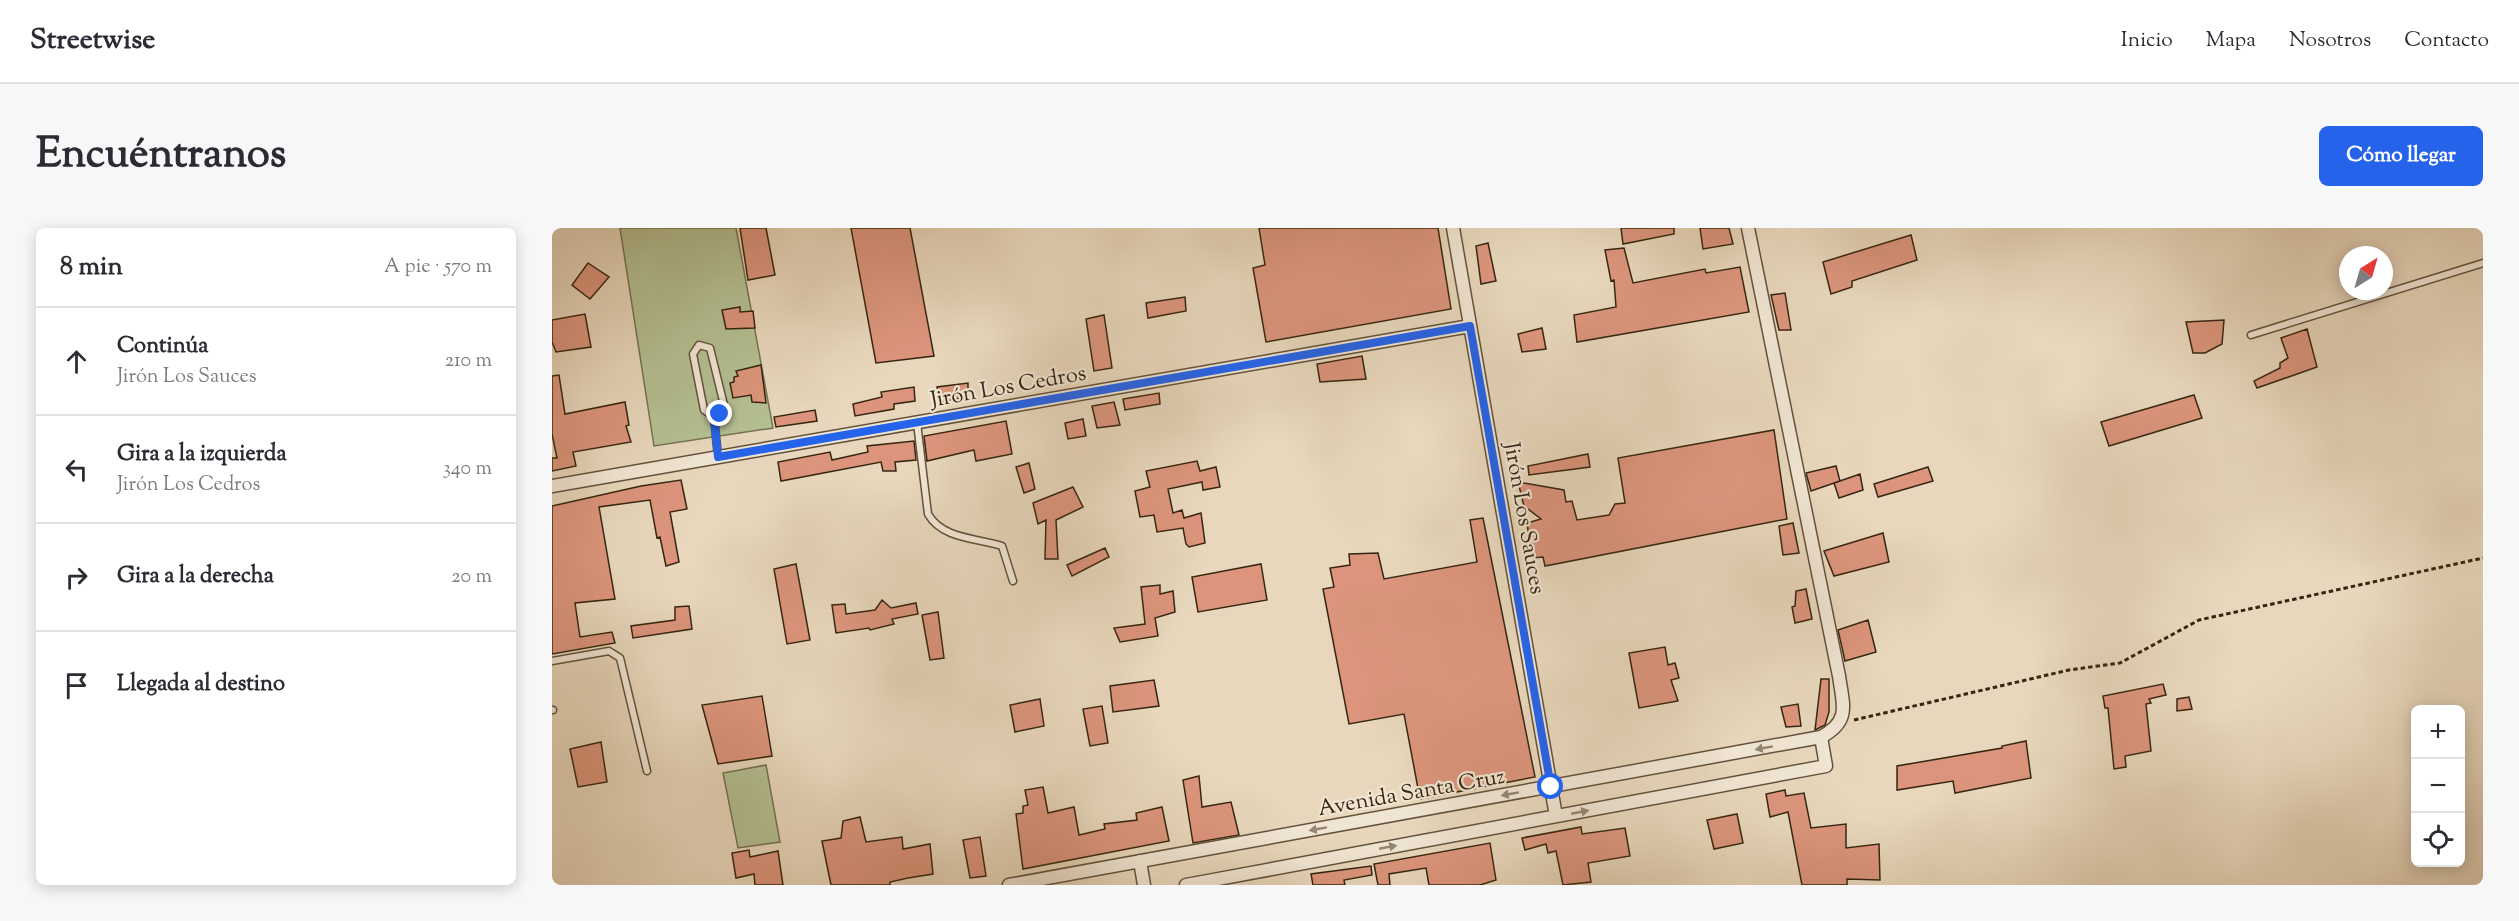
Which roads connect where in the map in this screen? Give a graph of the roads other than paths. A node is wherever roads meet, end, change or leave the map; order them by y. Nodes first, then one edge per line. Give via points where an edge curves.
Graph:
1 (1453, 228) edge
2 (1748, 228) edge
3 (2483, 263) edge
4 (1470, 326) junction
5 (2252, 335) dead end
6 (714, 417) junction
7 (917, 423) junction
8 (718, 457) junction
9 (552, 486) edge
10 (1013, 580) dead end
11 (552, 661) edge
12 (1821, 737) junction
13 (647, 771) dead end
14 (1551, 787) junction
15 (1556, 816) junction
16 (1140, 861) junction
17 (1009, 885) edge
18 (1144, 885) edge
19 (1186, 885) edge

1 - 4 street, Jirón Los Sauces
2 - 12 street via 1839,676 1844,713 1840,723
3 - 5 lane
4 - 7 street, Jirón Los Cedros
4 - 14 street, Jirón Los Sauces
6 - 6 lane via 704,410 693,354 699,345 710,348 723,405
6 - 8 lane
7 - 8 street, Jirón Los Cedros
7 - 10 lane via 928,514 934,524 942,530 1002,546
8 - 9 street, Jirón Los Cedros
11 - 13 lane via 609,651 620,658
12 -> 14 street, Avenida Santa Cruz
15 -> 12 street via 1826,766
14 - 15 street, Jirón Los Sauces
14 -> 16 street, Avenida Santa Cruz
19 -> 15 street
16 - 17 street, Avenida Santa Cruz
16 - 18 street

